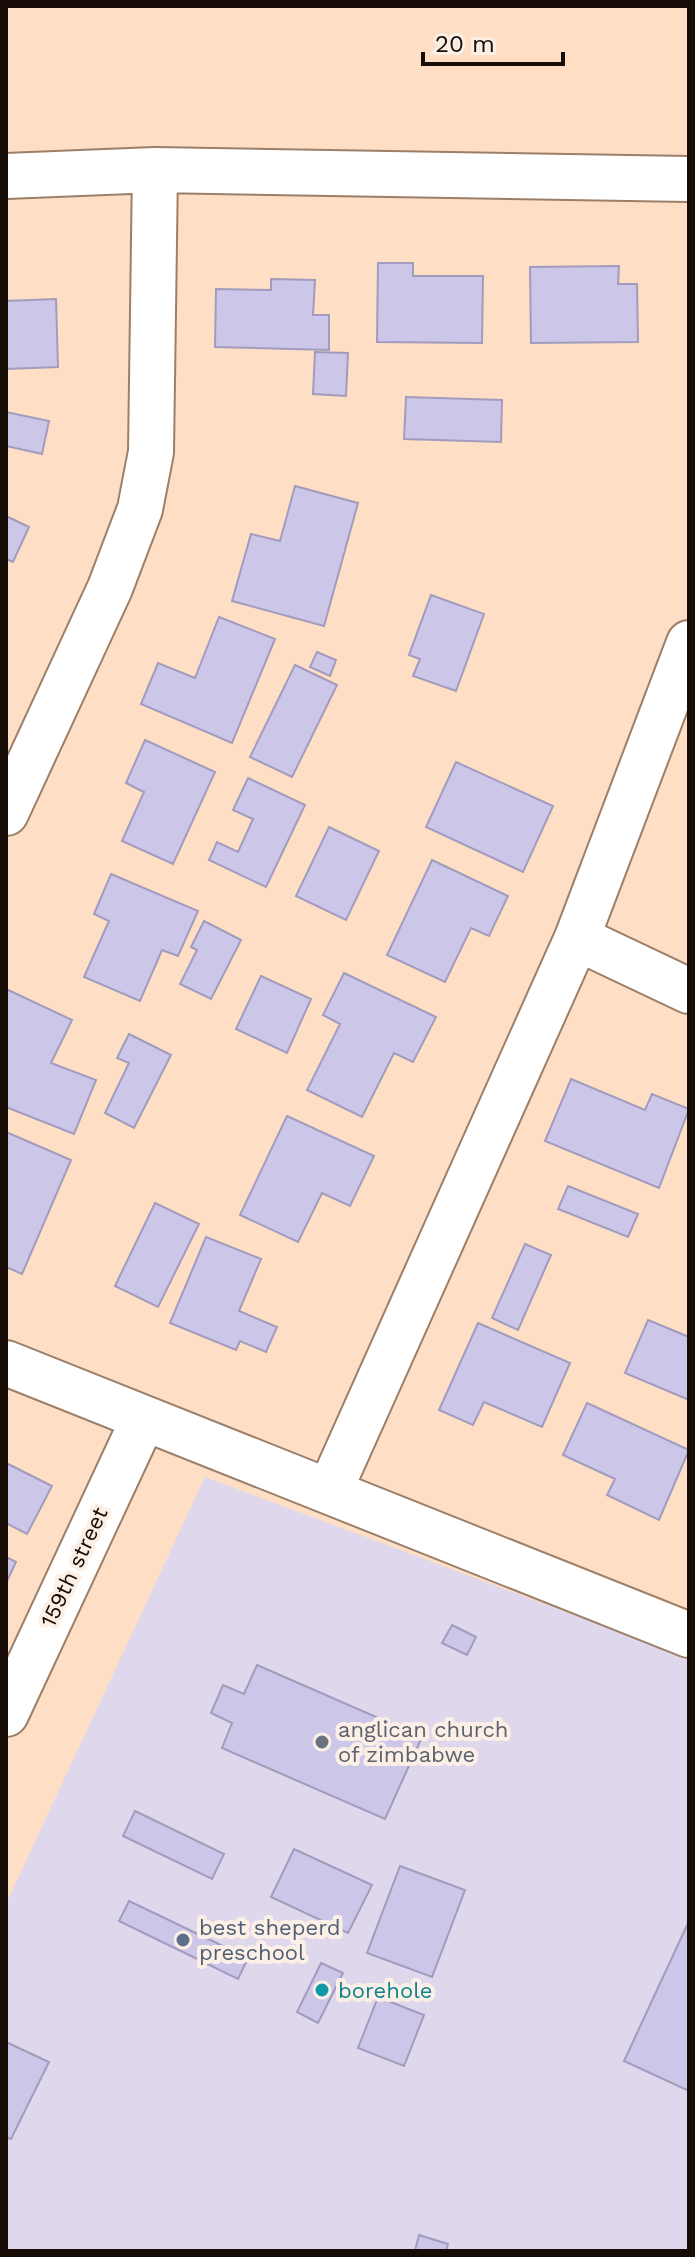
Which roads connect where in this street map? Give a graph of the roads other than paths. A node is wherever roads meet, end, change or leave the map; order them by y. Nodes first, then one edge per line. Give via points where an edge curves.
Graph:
1 (155, 170) junction
2 (6, 176) edge
3 (689, 179) edge
4 (689, 643) edge
5 (6, 813) edge
6 (577, 938) junction
7 (689, 991) edge
8 (6, 1363) edge
9 (143, 1420) junction
10 (330, 1490) junction
11 (689, 1635) edge
12 (6, 1714) edge

1 - 2 street
1 - 3 street
1 - 5 street via 151,452 140,509 110,588
4 - 6 street
6 - 7 street
6 - 10 street
8 - 9 street
9 - 10 street
9 - 12 street, 159th street
10 - 11 street

